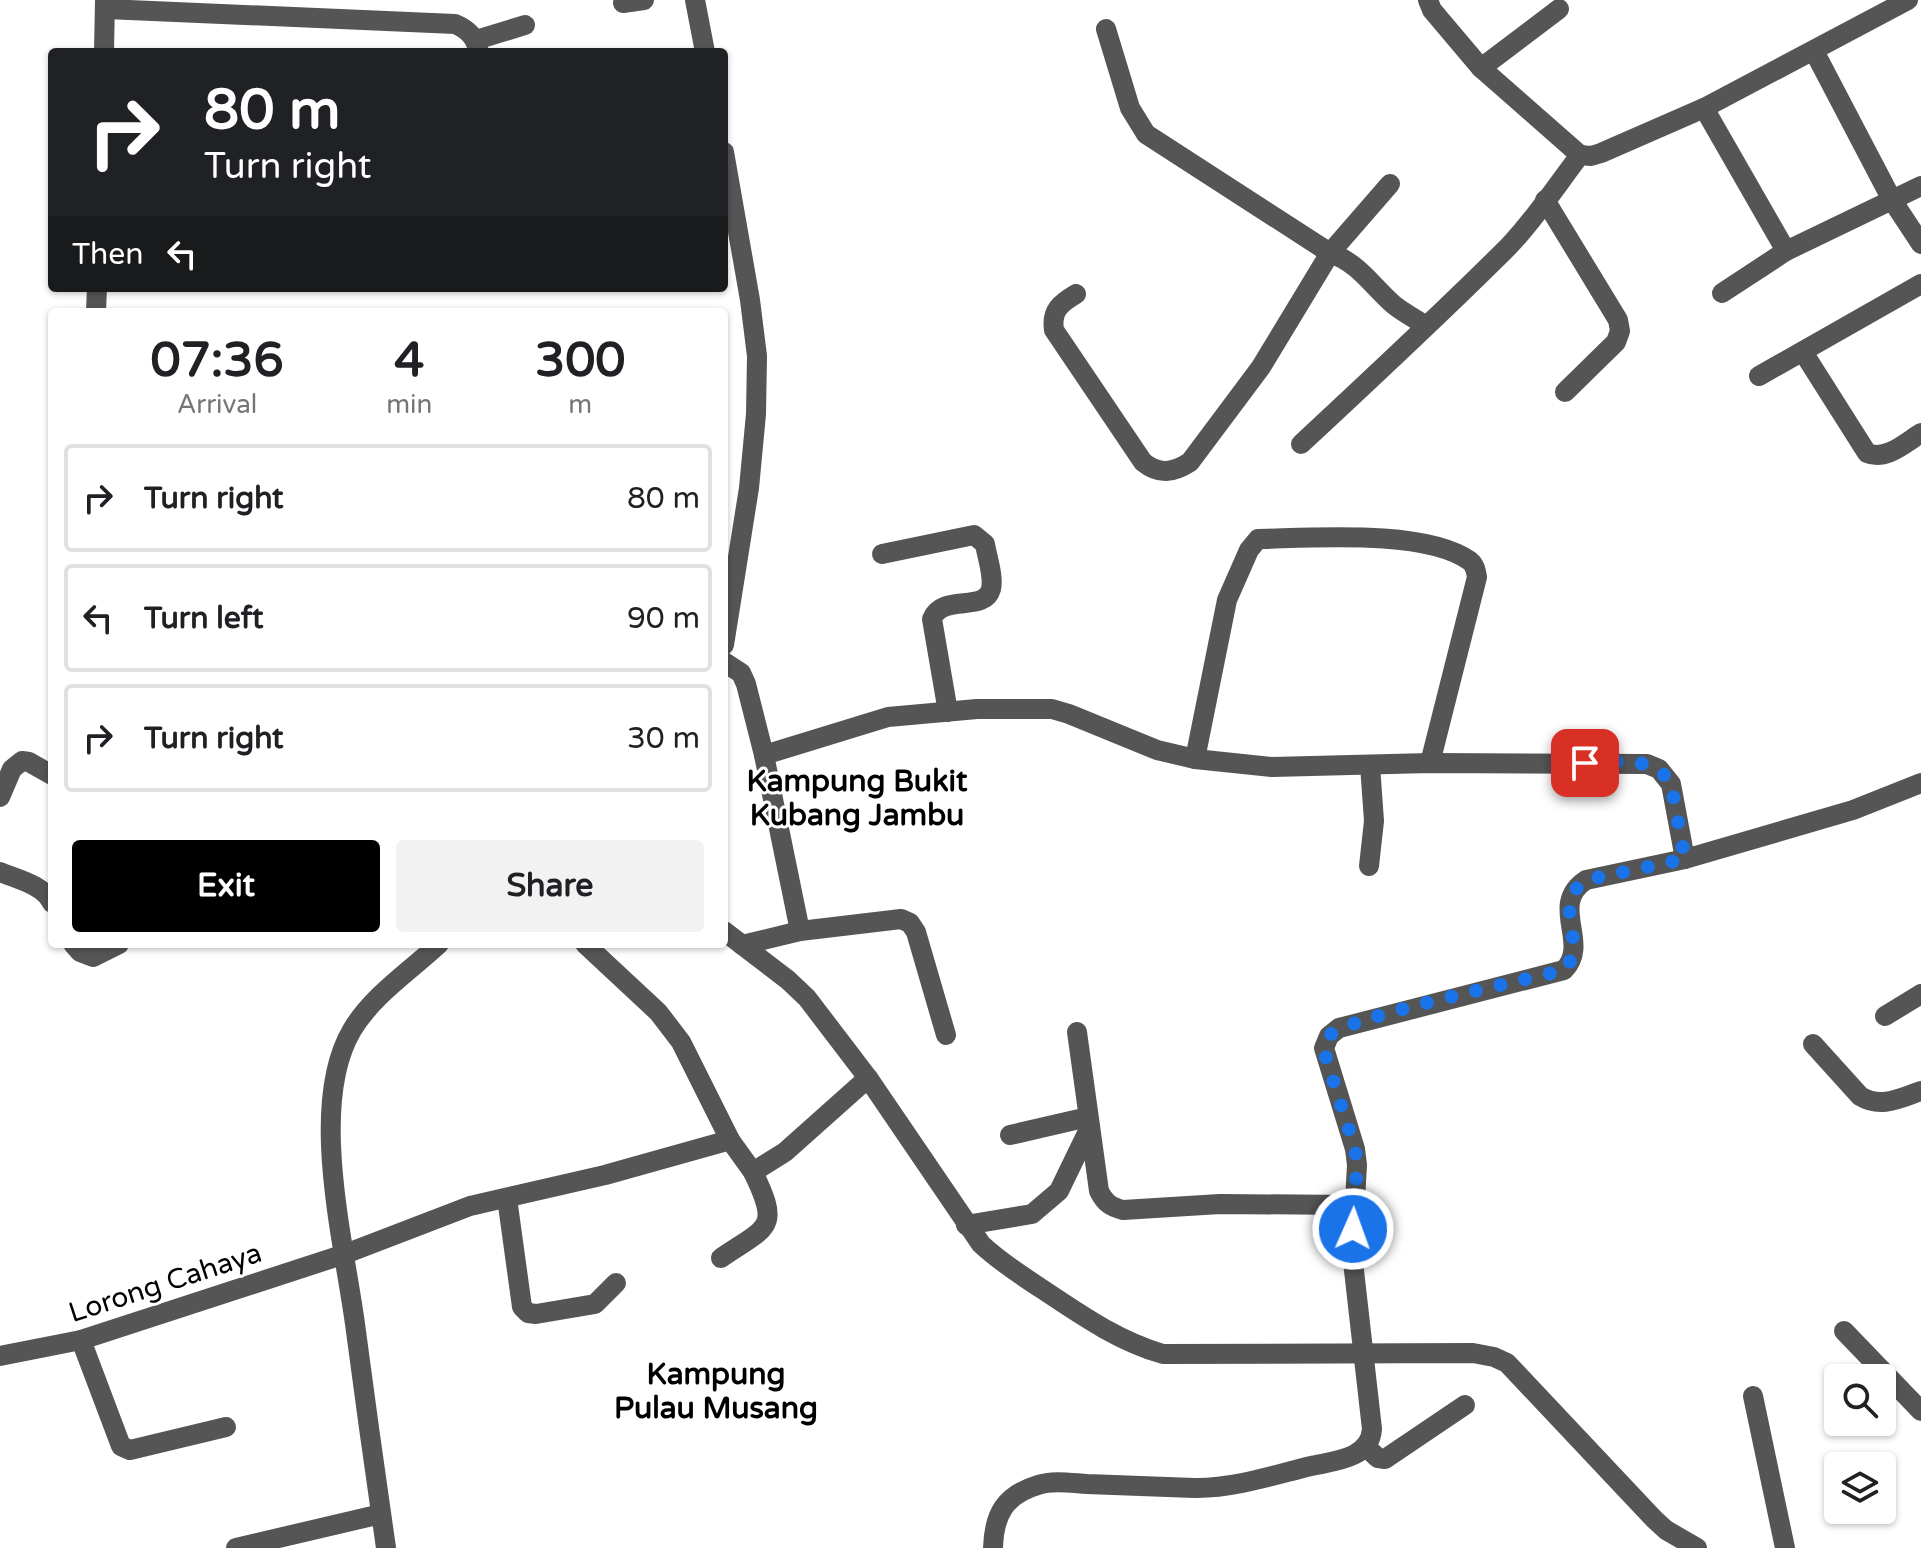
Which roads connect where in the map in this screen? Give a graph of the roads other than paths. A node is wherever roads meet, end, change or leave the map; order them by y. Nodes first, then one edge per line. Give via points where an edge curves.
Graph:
1 (695, 0) edge
2 (1428, 0) edge
3 (1908, 0) edge
4 (105, 5) edge
5 (1559, 9) dead end
6 (525, 25) dead end
7 (1106, 29) dead end
8 (477, 46) edge
9 (104, 48) edge
10 (704, 48) edge
11 (1814, 51) junction
12 (1481, 68) junction
13 (1704, 108) junction
14 (1580, 155) junction
15 (728, 173) edge
16 (1390, 184) dead end
17 (1921, 186) edge
18 (1545, 200) junction
19 (1892, 200) junction
20 (1921, 244) edge
21 (1786, 251) junction
22 (1330, 253) junction
23 (1921, 284) edge
24 (1722, 293) dead end
25 (1076, 294) dead end
26 (1426, 326) junction
27 (1803, 352) junction
28 (1759, 376) dead end
29 (1565, 392) dead end
30 (1921, 433) edge
31 (1301, 444) dead end
32 (882, 554) dead end
33 (728, 620) edge
34 (728, 665) edge
35 (948, 712) junction
36 (764, 755) junction
37 (1195, 759) junction
38 (1430, 763) junction
39 (1370, 765) junction
40 (48, 773) edge
41 (1921, 783) edge
42 (0, 797) edge
43 (1685, 859) junction
44 (1369, 866) dead end
45 (0, 872) edge
46 (48, 895) edge
47 (800, 931) junction
48 (728, 934) edge
49 (742, 945) junction
50 (76, 948) edge
51 (111, 948) edge
52 (435, 948) edge
53 (589, 948) edge
54 (1921, 994) edge
55 (1885, 1016) dead end
56 (1077, 1032) dead end
57 (946, 1035) dead end
58 (1813, 1044) dead end
59 (868, 1078) junction
60 (1921, 1091) edge
61 (1089, 1122) junction
62 (1010, 1135) dead end
63 (730, 1140) junction
64 (753, 1172) junction
65 (507, 1198) junction
66 (1354, 1205) junction
67 (966, 1225) junction
68 (345, 1254) junction
69 (721, 1258) dead end
70 (616, 1283) dead end
71 (1844, 1331) dead end
72 (81, 1340) junction
73 (0, 1356) edge
74 (1363, 1362) junction
75 (1753, 1396) dead end
76 (1465, 1405) dead end
77 (1921, 1411) edge
78 (226, 1427) dead end
79 (1367, 1448) junction
80 (381, 1514) junction
81 (1683, 1546) edge
82 (236, 1548) edge
83 (386, 1548) edge
84 (993, 1548) edge
85 (1785, 1548) edge

1 - 10 street
2 - 12 street
3 - 11 street
4 - 8 street via 455,24 468,29
4 - 9 street
5 - 12 street
6 - 8 street
7 - 22 street via 1130,108 1146,134
11 - 13 street
11 - 19 street
12 - 14 street
13 - 14 street via 1601,153
13 - 21 street
14 - 18 street
15 - 33 street via 757,356 749,488
16 - 22 street
17 - 19 street
18 - 26 street via 1508,247
18 - 29 street via 1620,331 1616,342
19 - 20 street
19 - 21 street
21 - 24 street
22 - 25 street via 1261,367 1190,462 1165,472 1143,462 1054,330 1055,312
22 - 26 street via 1360,269 1392,303
23 - 27 street
26 - 31 street
27 - 28 street
27 - 30 street via 1867,453 1885,455
32 - 35 street via 974,535 985,544 991,582 987,597 941,607 932,619
34 - 36 street via 741,673
35 - 36 street via 875,720
35 - 37 street via 1052,709 1157,750
36 - 47 street
37 - 38 street via 1227,600 1249,550 1258,539 1372,537 1440,548 1475,567 1477,577
37 - 39 street via 1290,768
38 - 39 street
38 - 43 street via 1647,764 1671,784
39 - 44 street via 1374,821
40 - 42 street via 22,761 12,769
41 - 43 street via 1853,810
43 - 66 street via 1586,880 1576,887 1569,907 1574,954 1564,970 1339,1028 1329,1036 1326,1058 1355,1149
45 - 46 street
47 - 49 street
47 - 57 street via 901,919 910,923
48 - 49 street
49 - 59 street via 807,998
50 - 51 street via 93,957
52 - 68 street via 369,1008 342,1054 333,1087 331,1157
53 - 63 street via 658,1012 681,1042
54 - 55 street
56 - 61 street
58 - 60 street via 1869,1102
59 - 64 street via 785,1152
59 - 67 street
61 - 62 street
61 - 66 street via 1099,1191 1113,1207
61 - 67 street via 1059,1191 1032,1214
63 - 64 street
63 - 65 street, Lorong Cahaya
64 - 69 street via 767,1201 767,1222
65 - 68 street, Lorong Cahaya via 447,1214
65 - 70 street via 522,1307 528,1313 595,1304
66 - 74 street via 1352,1253
67 - 74 street via 995,1257 1080,1315 1139,1347 1163,1354
68 - 72 street, Lorong Cahaya
68 - 80 street
71 - 77 street
72 - 73 street, Lorong Cahaya
72 - 78 street via 121,1446 130,1450
74 - 79 street via 1372,1429
74 - 81 street via 1473,1353 1507,1363
75 - 85 street
76 - 79 street via 1385,1459
79 - 84 street via 1339,1460 1228,1485 1041,1484 1001,1510
80 - 82 street
80 - 83 street

